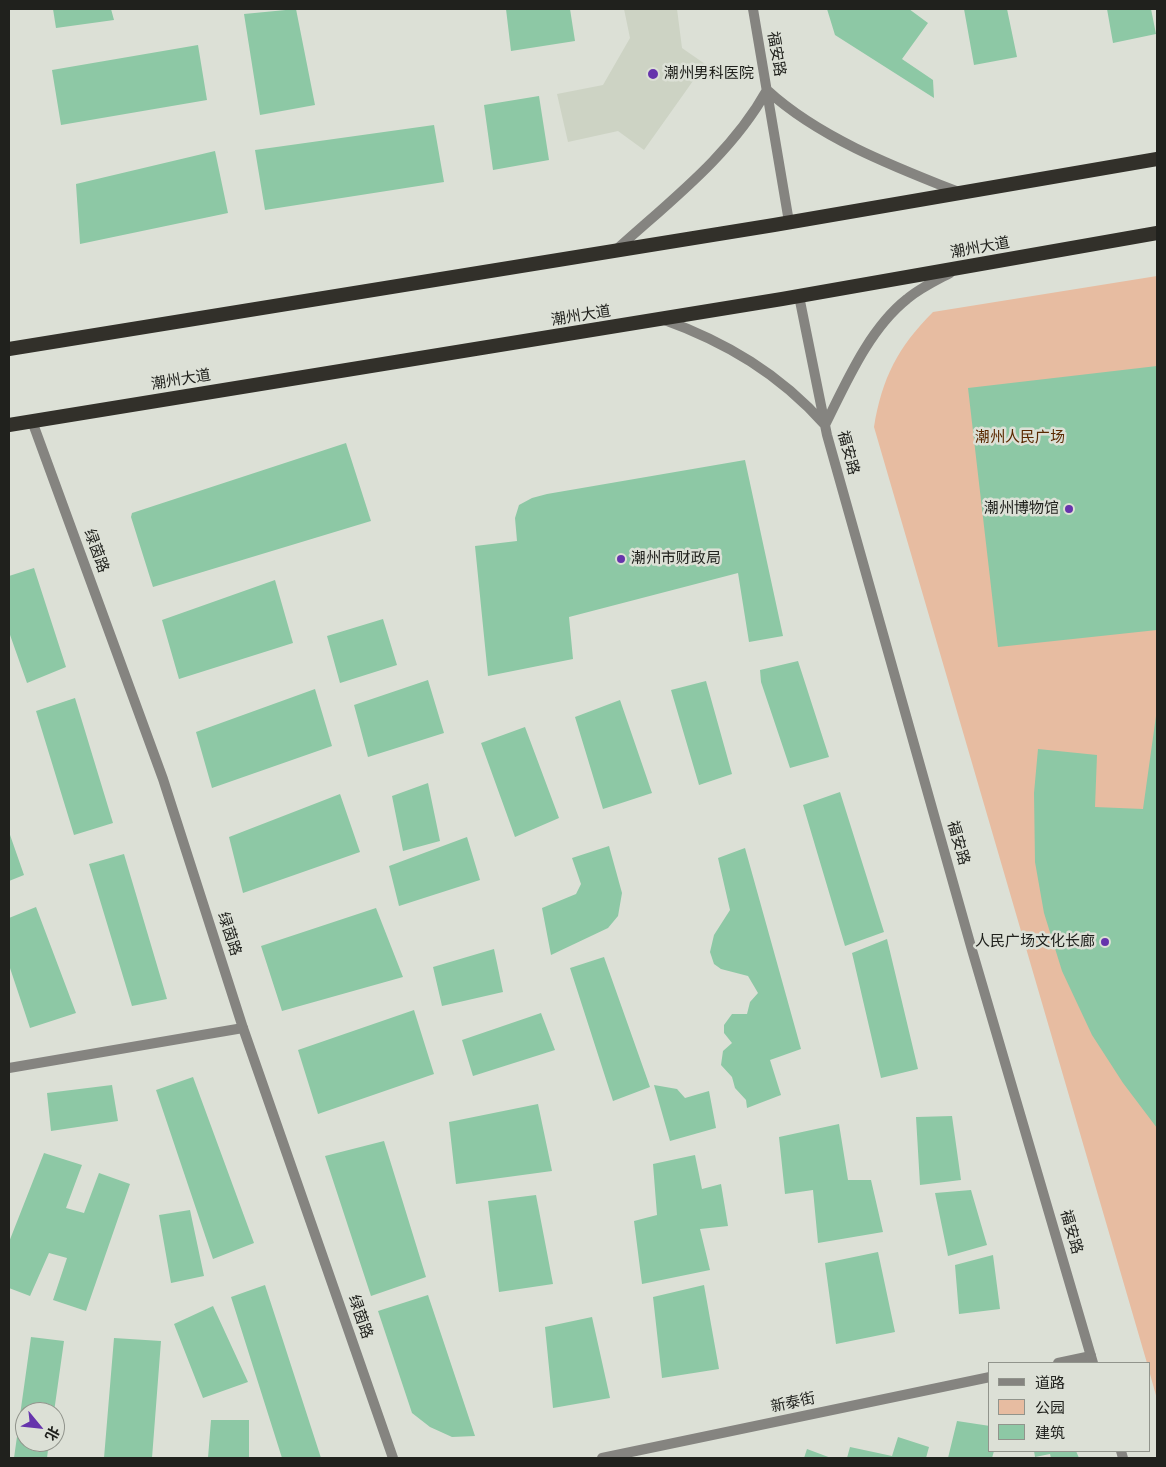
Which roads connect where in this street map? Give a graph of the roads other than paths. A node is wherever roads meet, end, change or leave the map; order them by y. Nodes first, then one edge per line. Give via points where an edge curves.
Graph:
1 (753, 9) edge
2 (767, 90) junction
3 (1157, 159) edge
4 (962, 193) junction
5 (789, 222) junction
6 (1157, 233) edge
7 (616, 250) junction
8 (957, 268) junction
9 (799, 296) junction
10 (662, 319) junction
11 (9, 348) edge
12 (32, 421) junction
13 (9, 425) edge
14 (824, 425) junction
15 (243, 1028) junction
16 (9, 1068) edge
17 (1092, 1360) edge
18 (1069, 1362) edge
19 (988, 1377) edge
20 (393, 1458) edge
21 (602, 1458) edge

1 - 2 street, 福安路
2 - 4 street via 788,110 817,126 880,159
2 - 5 street, 福安路
2 - 7 street via 753,115 724,151
3 - 4 highway
4 - 5 highway
5 - 7 highway
6 - 8 highway, 潮州大道
7 - 11 highway
8 - 9 highway, 潮州大道
8 - 14 street via 906,299 881,328 856,362
9 - 10 highway, 潮州大道
9 - 14 street, 福安路
10 - 12 highway, 潮州大道
10 - 14 street via 699,332 740,353 792,390
12 - 13 highway, 潮州大道
12 - 15 street, 绿茵路 via 163,779
14 - 17 street, 福安路
15 - 16 street
15 - 20 street, 绿茵路
17 - 18 street
19 - 21 street, 新泰街

